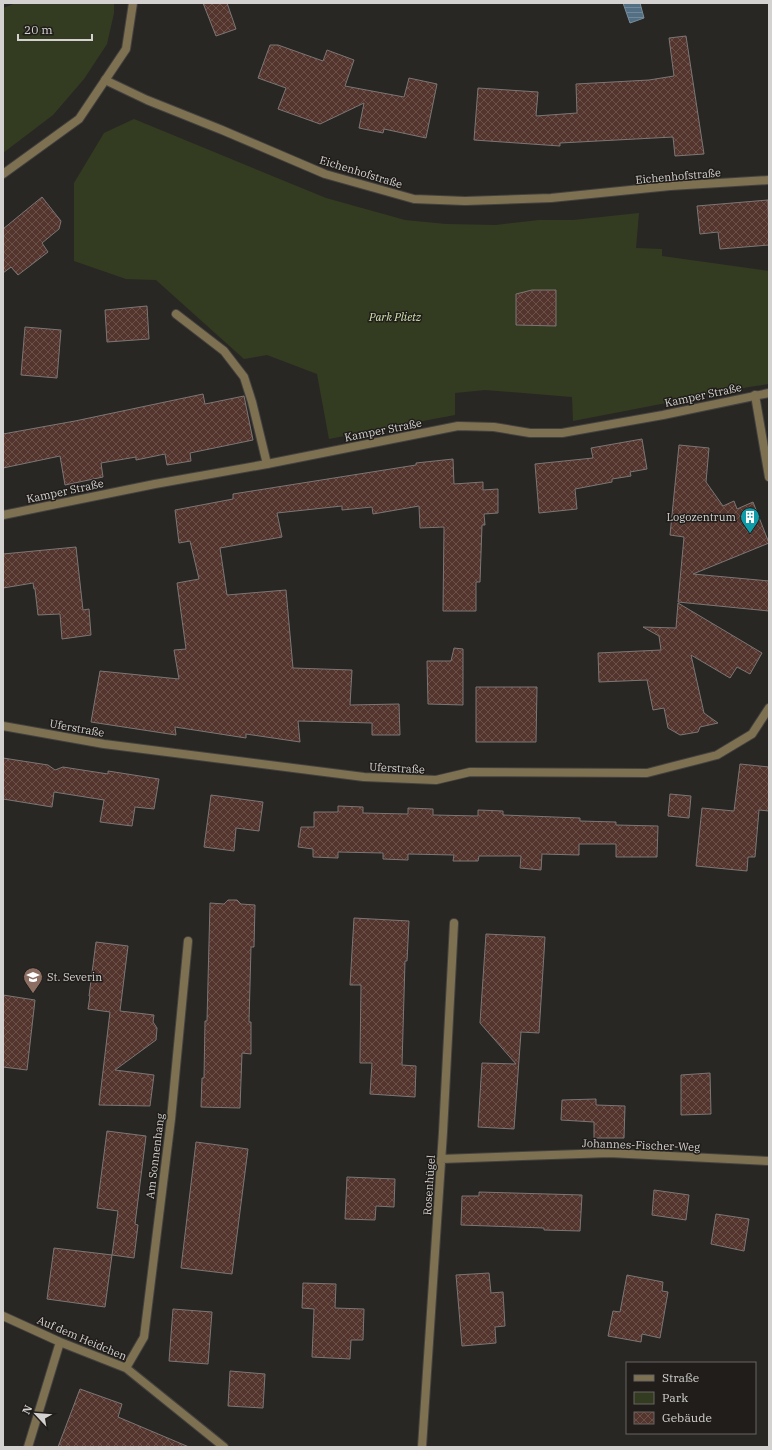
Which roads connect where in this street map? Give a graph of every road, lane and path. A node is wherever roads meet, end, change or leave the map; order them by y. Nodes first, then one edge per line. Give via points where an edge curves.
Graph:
1 (133, 3) edge
2 (105, 80) junction
3 (3, 174) edge
4 (769, 180) edge
5 (176, 314) dead end
6 (769, 393) edge
7 (755, 395) junction
8 (267, 464) junction
9 (769, 477) edge
10 (3, 515) edge
11 (769, 708) edge
12 (3, 726) edge
13 (454, 923) dead end
14 (188, 942) dead end
15 (441, 1159) junction
16 (769, 1161) edge
17 (3, 1316) edge
18 (60, 1342) junction
19 (126, 1368) junction
20 (28, 1447) edge
21 (224, 1447) edge
22 (422, 1447) edge

1 - 2 street via 126,49
2 - 3 street via 79,119
2 - 4 street, Eichenhofstraße via 325,174 414,199 465,201 551,198 670,186
5 - 8 street via 224,351 244,377
6 - 7 street, Kamper Straße
7 - 8 street, Kamper Straße via 562,433 530,433 494,427 458,426
7 - 9 street
8 - 10 street, Kamper Straße
11 - 12 street, Uferstraße via 752,734 718,755 647,773 470,772 436,780 364,777 104,744
13 - 15 street, Rosenhügel
14 - 19 street, Am Sonnenhang via 171,1119 144,1337
15 - 16 street, Johannes-Fischer-Weg via 609,1153
15 - 22 street, Rosenhügel
17 - 18 street, Auf dem Heidchen
18 - 19 street, Auf dem Heidchen
18 - 20 street
19 - 21 street, Auf dem Heidchen

